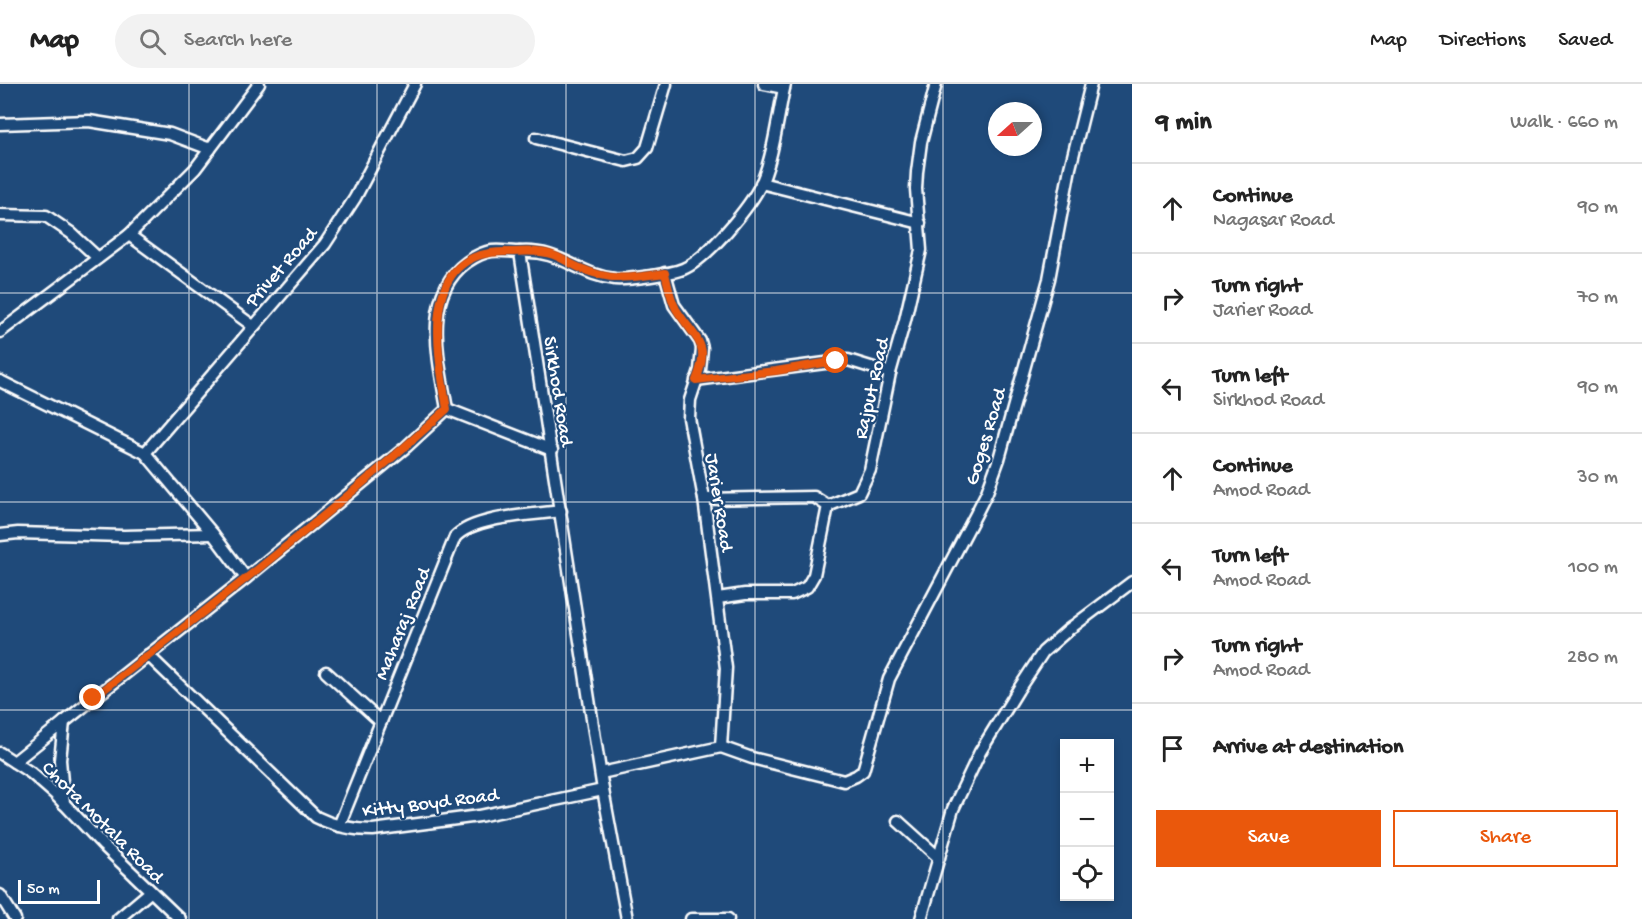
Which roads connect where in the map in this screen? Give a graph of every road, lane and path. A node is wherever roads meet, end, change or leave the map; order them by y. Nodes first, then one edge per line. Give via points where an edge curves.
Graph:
1 (259, 84) edge
2 (415, 84) edge
3 (666, 84) edge
4 (764, 84) edge
5 (936, 84) edge
6 (1091, 84) edge
7 (785, 86) edge
8 (0, 124) edge
9 (536, 138) dead end
10 (210, 150) junction
11 (762, 183) junction
12 (0, 215) edge
13 (920, 223) junction
14 (129, 235) junction
15 (520, 252) junction
16 (98, 258) junction
17 (665, 273) junction
18 (253, 326) junction
19 (0, 332) edge
20 (890, 373) junction
21 (696, 380) junction
22 (0, 381) edge
23 (447, 409) junction
24 (552, 450) junction
25 (145, 453) junction
26 (704, 499) junction
27 (828, 506) junction
28 (561, 511) junction
29 (213, 534) junction
30 (0, 536) edge
31 (246, 578) junction
32 (1132, 582) edge
33 (718, 598) junction
34 (148, 655) junction
35 (326, 672) dead end
36 (64, 722) junction
37 (381, 722) junction
38 (721, 747) junction
39 (0, 753) edge
40 (14, 762) junction
41 (601, 773) junction
42 (603, 790) junction
43 (64, 804) junction
44 (898, 821) dead end
45 (339, 825) junction
46 (939, 858) junction
47 (150, 892) junction
48 (0, 895) edge
49 (15, 919) edge
50 (118, 919) edge
51 (180, 919) edge
52 (627, 919) edge
53 (691, 919) edge
54 (728, 919) edge
55 (921, 919) edge

1 - 10 street
2 - 18 street, Privet Road via 326,244
3 - 9 street via 647,148 638,158 627,161
4 - 7 street
5 - 13 street, Rajput Road via 917,172
6 - 38 street, Goges Road via 1049,279 999,459 987,492 889,679 865,766 844,781
7 - 11 street
8 - 10 street via 89,121 170,134
10 - 14 street
11 - 13 street
11 - 17 street via 707,252 683,269
12 - 16 street via 46,216
13 - 20 street, Rajput Road via 921,250
14 - 16 street
14 - 18 street
15 - 17 street via 552,254 618,279
15 - 23 street via 492,251 474,256 445,285 437,341
15 - 24 street, Sirkhod Road
16 - 19 street
17 - 21 street, Jarier Road via 674,305 700,341 702,362
18 - 25 street, Privet Road
20 - 21 street via 848,360
20 - 27 street, Rajput Road via 863,488 854,497
21 - 26 street, Jarier Road via 689,417
22 - 25 street
23 - 24 street
23 - 31 street
24 - 28 street, Sirkhod Road
25 - 29 street
26 - 27 street via 814,497
26 - 33 street, Jarier Road
27 - 33 street via 814,575 807,587 792,594
28 - 37 street, Maharaj Road via 478,524 455,537
28 - 41 street, Sirkhod Road
29 - 30 street
29 - 31 street
31 - 34 street
32 - 46 street via 1043,652 980,752 953,809
33 - 38 street, Jarier Road via 726,668
34 - 36 street
34 - 45 street, Kitty Boyd Road via 316,817
35 - 37 street
36 - 40 street
36 - 43 street via 60,760
37 - 45 street, Maharaj Road
38 - 41 street
39 - 40 street, Chota Motala Road
40 - 43 street, Chota Motala Road via 31,772
41 - 42 street, Sirkhod Road
42 - 45 street, Kitty Boyd Road via 423,824 373,830
42 - 52 street, Sirkhod Road
43 - 47 street, Chota Motala Road
44 - 46 street
46 - 55 street
47 - 50 street
47 - 51 street, Chota Motala Road
48 - 49 street
53 - 54 street

